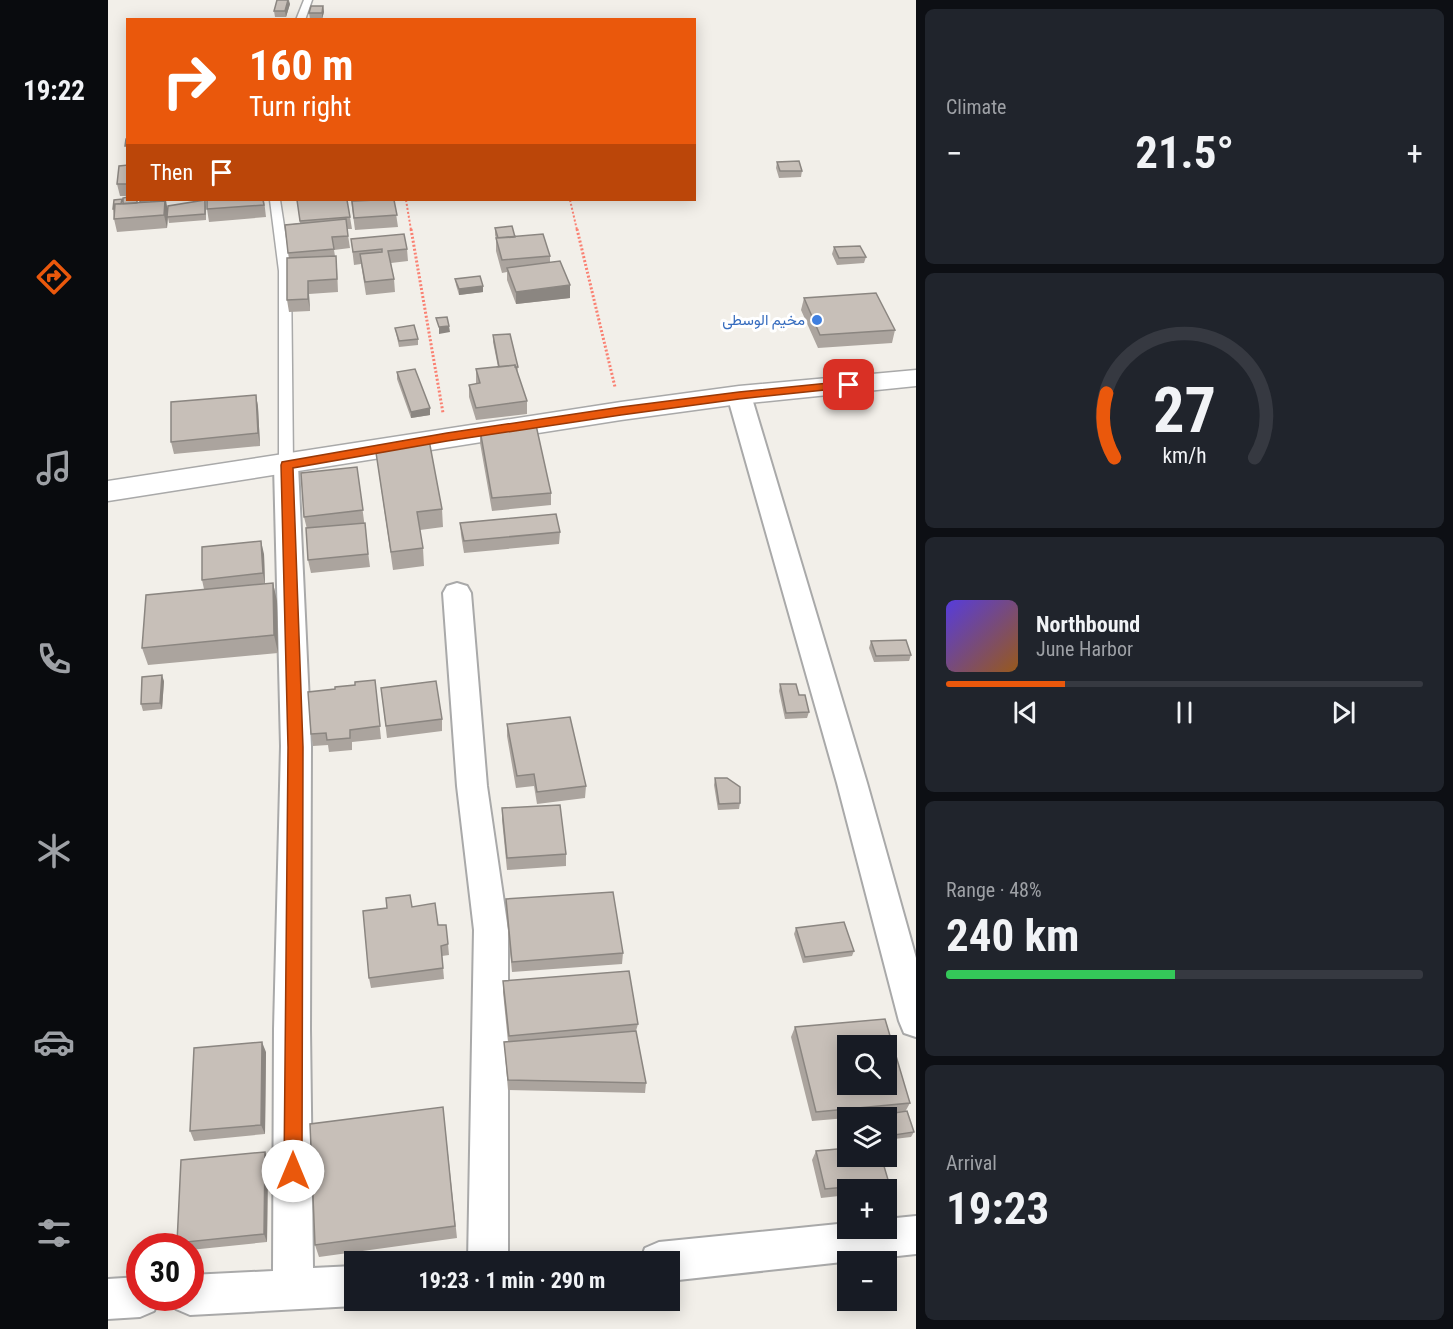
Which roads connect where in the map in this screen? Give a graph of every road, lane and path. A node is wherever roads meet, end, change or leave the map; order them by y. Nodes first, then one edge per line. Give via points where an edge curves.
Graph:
1 (308, 0) edge
2 (301, 18) edge
3 (275, 201) edge
4 (406, 201) edge
5 (570, 201) edge
6 (916, 378) edge
7 (739, 395) junction
8 (621, 411) junction
9 (447, 437) junction
10 (286, 465) junction
11 (108, 491) edge
12 (457, 593) dead end
13 (916, 1021) edge
14 (916, 1235) edge
15 (488, 1251) edge
16 (680, 1260) edge
17 (344, 1286) edge
18 (293, 1289) junction
19 (204, 1294) edge
20 (126, 1298) edge
21 (108, 1299) edge

1 - 2 lane
3 - 10 lane via 285,271
4 - 9 path
5 - 8 path
6 - 7 street
7 - 8 street
7 - 13 street via 852,783
8 - 9 street
9 - 10 street
10 - 11 street
10 - 18 street via 296,747
12 - 15 street via 472,786 492,930
14 - 16 street
17 - 18 street
18 - 19 street
20 - 21 street

